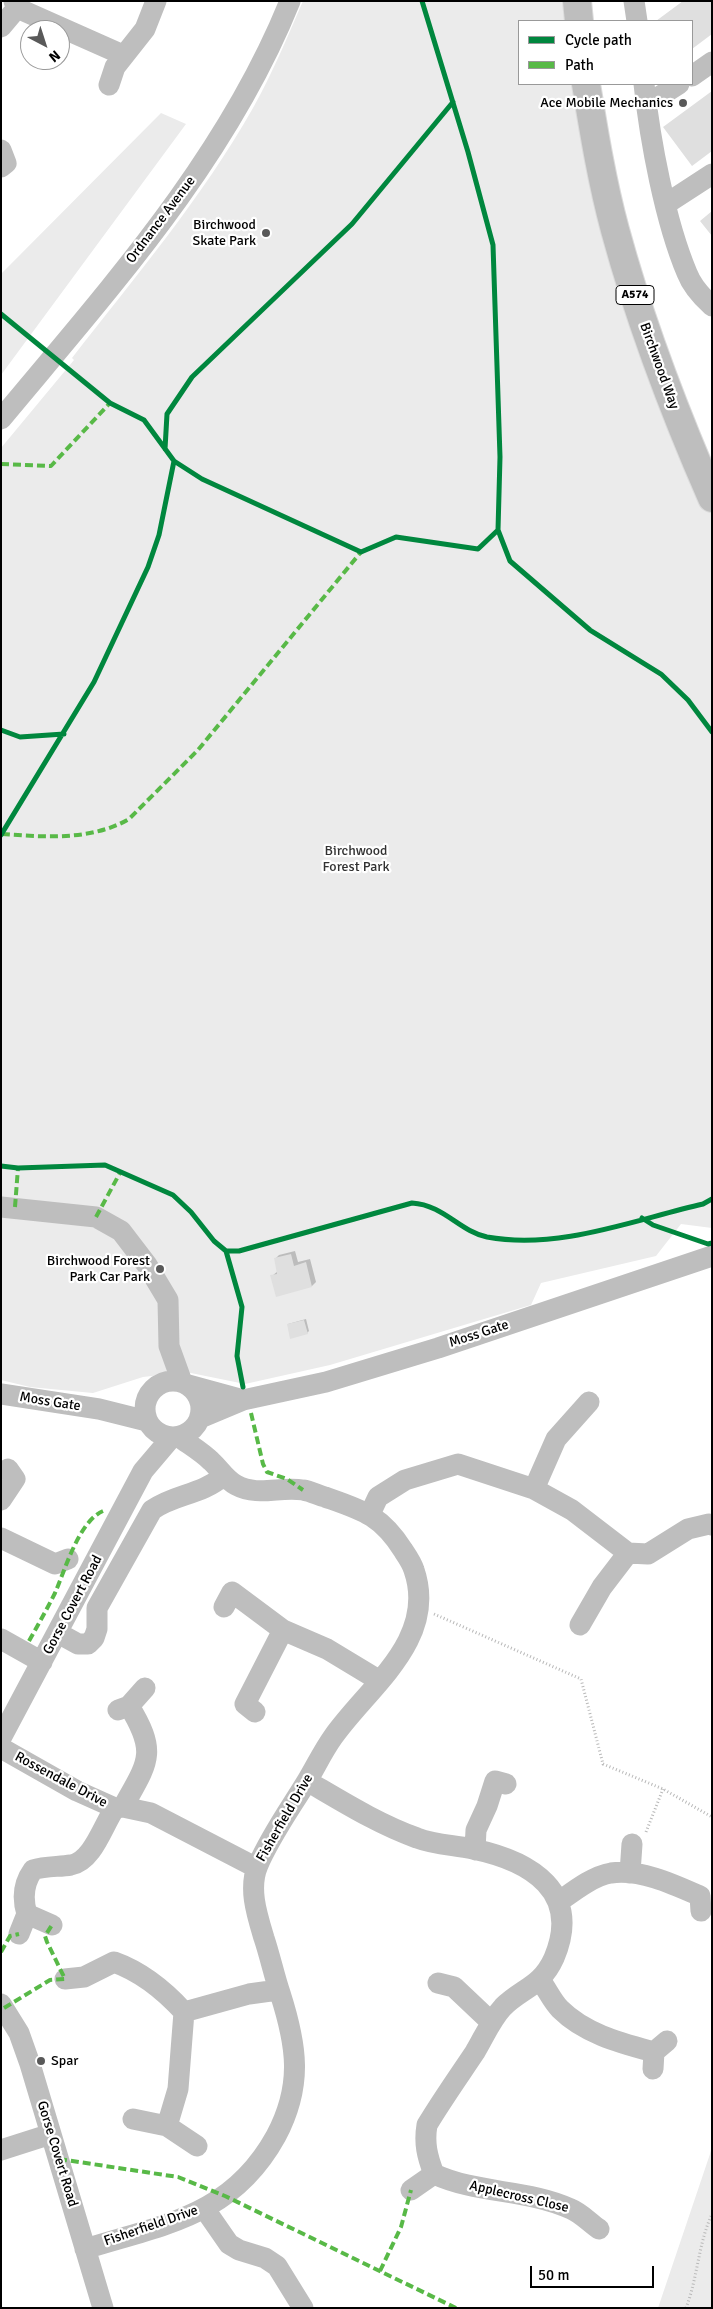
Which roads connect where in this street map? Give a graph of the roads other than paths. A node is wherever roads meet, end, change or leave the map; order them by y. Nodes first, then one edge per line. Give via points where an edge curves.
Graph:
1 (156, 1) edge
2 (290, 1) edge
3 (577, 1) edge
4 (16, 5) edge
5 (579, 20) edge
6 (1, 27) edge
7 (123, 55) junction
8 (712, 62) edge
9 (693, 75) edge
10 (109, 85) dead end
11 (586, 85) edge
12 (677, 85) edge
13 (645, 92) edge
14 (1, 150) edge
15 (1, 168) edge
16 (712, 174) edge
17 (666, 204) junction
18 (712, 306) edge
19 (1, 419) edge
20 (712, 498) edge
21 (1, 1207) edge
22 (712, 1256) edge
23 (169, 1346) junction
24 (185, 1383) junction
25 (150, 1392) junction
26 (1, 1394) edge
27 (243, 1400) junction
28 (589, 1402) dead end
29 (99, 1409) junction
30 (200, 1419) junction
31 (149, 1424) junction
32 (175, 1437) junction
33 (8, 1469) dead end
34 (217, 1469) junction
35 (142, 1471) junction
36 (534, 1489) junction
37 (1, 1500) edge
38 (370, 1514) junction
39 (711, 1522) edge
40 (1, 1538) edge
41 (628, 1553) junction
42 (68, 1559) dead end
43 (224, 1607) dead end
44 (580, 1625) dead end
45 (283, 1630) junction
46 (58, 1634) junction
47 (1, 1639) edge
48 (42, 1662) junction
49 (380, 1681) junction
50 (145, 1688) dead end
51 (255, 1712) dead end
52 (1, 1738) edge
53 (1, 1748) edge
54 (306, 1781) junction
55 (506, 1784) dead end
56 (119, 1808) junction
57 (632, 1844) road end
58 (475, 1850) junction
59 (257, 1868) junction
60 (630, 1873) junction
61 (560, 1901) junction
62 (701, 1911) dead end
63 (27, 1914) junction
64 (52, 1925) dead end
65 (19, 1934) dead end
66 (65, 1979) dead end
67 (540, 1980) junction
68 (438, 1983) dead end
69 (278, 1990) junction
70 (1, 2004) edge
71 (184, 2012) junction
72 (492, 2022) junction
73 (658, 2054) dead end
74 (133, 2120) dead end
75 (166, 2126) junction
76 (51, 2134) junction
77 (197, 2146) dead end
78 (1, 2150) edge
79 (434, 2174) junction
80 (411, 2190) dead end
81 (204, 2208) junction
82 (600, 2231) dead end
83 (85, 2249) junction
84 (103, 2308) edge
85 (303, 2308) edge

1 - 7 street via 144,29
2 - 19 street, Ordnance Avenue via 240,106 197,174
3 - 5 main road
4 - 6 street
4 - 7 street
7 - 10 street
8 - 9 street
11 - 20 main road, Birchwood Way / A574 via 610,210 638,308 668,394
12 - 13 street via 657,98
13 - 17 street
14 - 15 street via 6,163
16 - 17 street
17 - 18 street via 687,274
21 - 23 street via 96,1217 121,1231 168,1300
22 - 27 street, Moss Gate via 438,1348 326,1382
23 - 24 street
23 - 25 street
24 - 25 street, Moss Gate via 166,1381
24 - 27 street, Moss Gate
24 - 30 street via 200,1399
25 - 29 street, Moss Gate
25 - 31 street via 144,1412
26 - 29 street, Moss Gate
27 - 30 street, Moss Gate
28 - 36 street via 556,1439
29 - 31 street, Moss Gate
30 - 32 street, Moss Gate via 191,1431
30 - 34 street
31 - 32 street, Moss Gate via 163,1436
31 - 35 street, Gorse Covert Road
32 - 34 street, Fisherfield Drive
32 - 35 street, Gorse Covert Road
33 - 37 street via 15,1479
34 - 38 street, Fisherfield Drive via 236,1485 254,1491 303,1490
34 - 46 street via 206,1489 160,1504 152,1510 97,1608 94,1638 88,1644 78,1644
35 - 46 street, Gorse Covert Road
36 - 38 street via 458,1464 405,1480 378,1497
36 - 41 street via 572,1510
38 - 49 street, Fisherfield Drive via 384,1524 413,1567 417,1582 418,1607 414,1624 395,1665
39 - 41 street via 688,1529 648,1554
40 - 42 street via 55,1564
41 - 44 street via 602,1587
43 - 45 street via 232,1592
45 - 49 street via 327,1649
45 - 51 street via 245,1704
46 - 48 street, Gorse Covert Road
47 - 48 street
48 - 52 street, Gorse Covert Road
49 - 54 street, Fisherfield Drive via 335,1735
50 - 56 street via 123,1708 144,1729 148,1744 143,1772
53 - 56 street, Rossendale Drive via 77,1791
54 - 58 street via 391,1828 422,1840
54 - 59 street, Fisherfield Drive
55 - 58 street via 494,1781 476,1830
56 - 59 street, Rossendale Drive via 151,1812
56 - 63 street via 81,1860 32,1870 23,1891
57 - 60 street
58 - 61 street via 513,1861 541,1878
59 - 69 street, Fisherfield Drive via 253,1886 257,1913
60 - 61 street via 609,1873
60 - 62 street via 664,1880 700,1896
61 - 67 street via 563,1927 554,1958
63 - 64 street
63 - 65 street
66 - 71 street via 84,1977 112,1957 151,1981
67 - 72 street via 504,2006
67 - 73 street via 560,2008 582,2026 619,2043
68 - 72 street via 454,1986
69 - 71 street via 249,1994
69 - 81 street, Fisherfield Drive via 296,2058 288,2111 258,2165 244,2181
70 - 76 street, Gorse Covert Road via 23,2042
71 - 75 street via 178,2089
72 - 79 street via 427,2125 425,2141
74 - 75 street
75 - 77 street
76 - 78 street
76 - 83 street, Gorse Covert Road
79 - 80 street
79 - 82 street, Applecross Close via 450,2182 572,2209
81 - 83 street, Fisherfield Drive via 187,2217
81 - 85 street via 229,2244 277,2266
83 - 84 street, Gorse Covert Road

